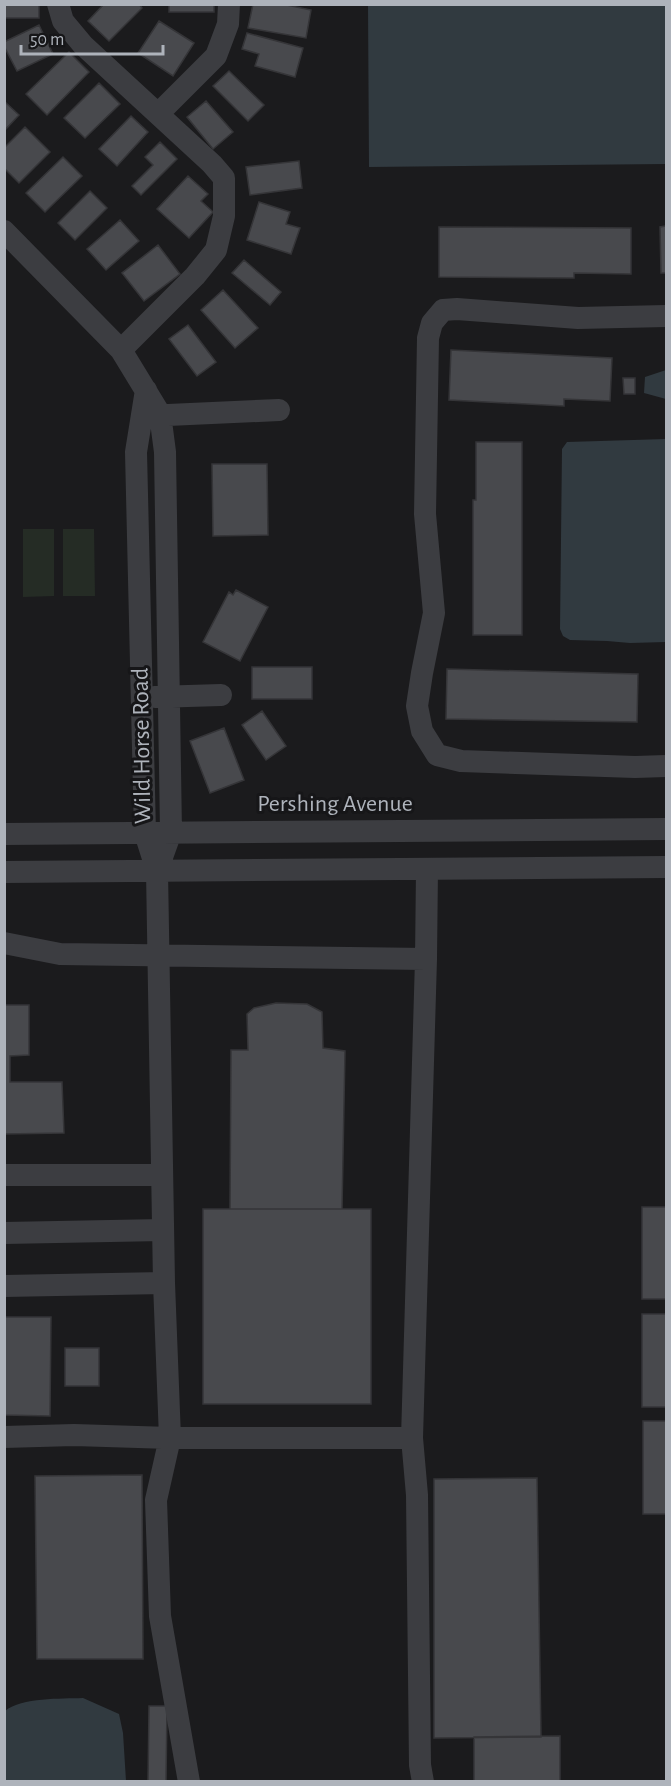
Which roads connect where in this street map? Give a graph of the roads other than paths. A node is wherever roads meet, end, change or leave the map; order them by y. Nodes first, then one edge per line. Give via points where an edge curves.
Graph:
1 (58, 4) edge
2 (229, 4) edge
3 (158, 114) junction
4 (4, 231) edge
5 (666, 316) edge
6 (121, 350) junction
7 (279, 410) dead end
8 (151, 415) junction
9 (220, 695) dead end
10 (142, 697) junction
11 (169, 697) junction
12 (666, 766) edge
13 (666, 829) edge
14 (171, 832) junction
15 (145, 833) junction
16 (4, 834) edge
17 (666, 867) edge
18 (427, 869) junction
19 (157, 871) junction
20 (4, 872) edge
21 (4, 943) edge
22 (158, 955) junction
23 (426, 959) junction
24 (162, 1174) junction
25 (4, 1175) edge
26 (163, 1230) junction
27 (4, 1233) edge
28 (164, 1283) junction
29 (4, 1286) edge
30 (4, 1437) edge
31 (170, 1437) junction
32 (412, 1438) junction
33 (189, 1782) edge
34 (423, 1782) edge

1 - 3 street via 63,21 82,45
2 - 3 street via 228,24 216,56
3 - 6 street via 224,178 224,216 216,250
4 - 6 street, Wild Horse Road
5 - 12 street via 578,318 457,309 443,310 432,323 428,338 425,514 434,613 417,706 422,731 437,755 461,761
6 - 8 street, Wild Horse Road via 146,390
7 - 8 street
8 - 10 street, Wild Horse Road via 136,452
8 - 11 street, Wild Horse Road via 165,452
9 - 11 street
10 - 11 street
10 - 15 street, Wild Horse Road
11 - 14 street, Wild Horse Road
13 - 14 street, Pershing Avenue
14 - 15 street, Pershing Avenue
14 - 19 street, Wild Horse Road
15 - 16 street, Pershing Avenue
15 - 19 street, Wild Horse Road
17 - 18 street
18 - 19 street
18 - 23 street
19 - 20 street
19 - 22 street
21 - 22 street via 60,954
22 - 23 street
22 - 24 street
23 - 32 street
24 - 25 street
24 - 26 street
26 - 27 street
26 - 28 street
28 - 29 street
28 - 31 street
30 - 31 street
31 - 32 street
31 - 33 street via 156,1500 160,1616
32 - 34 street via 417,1495

